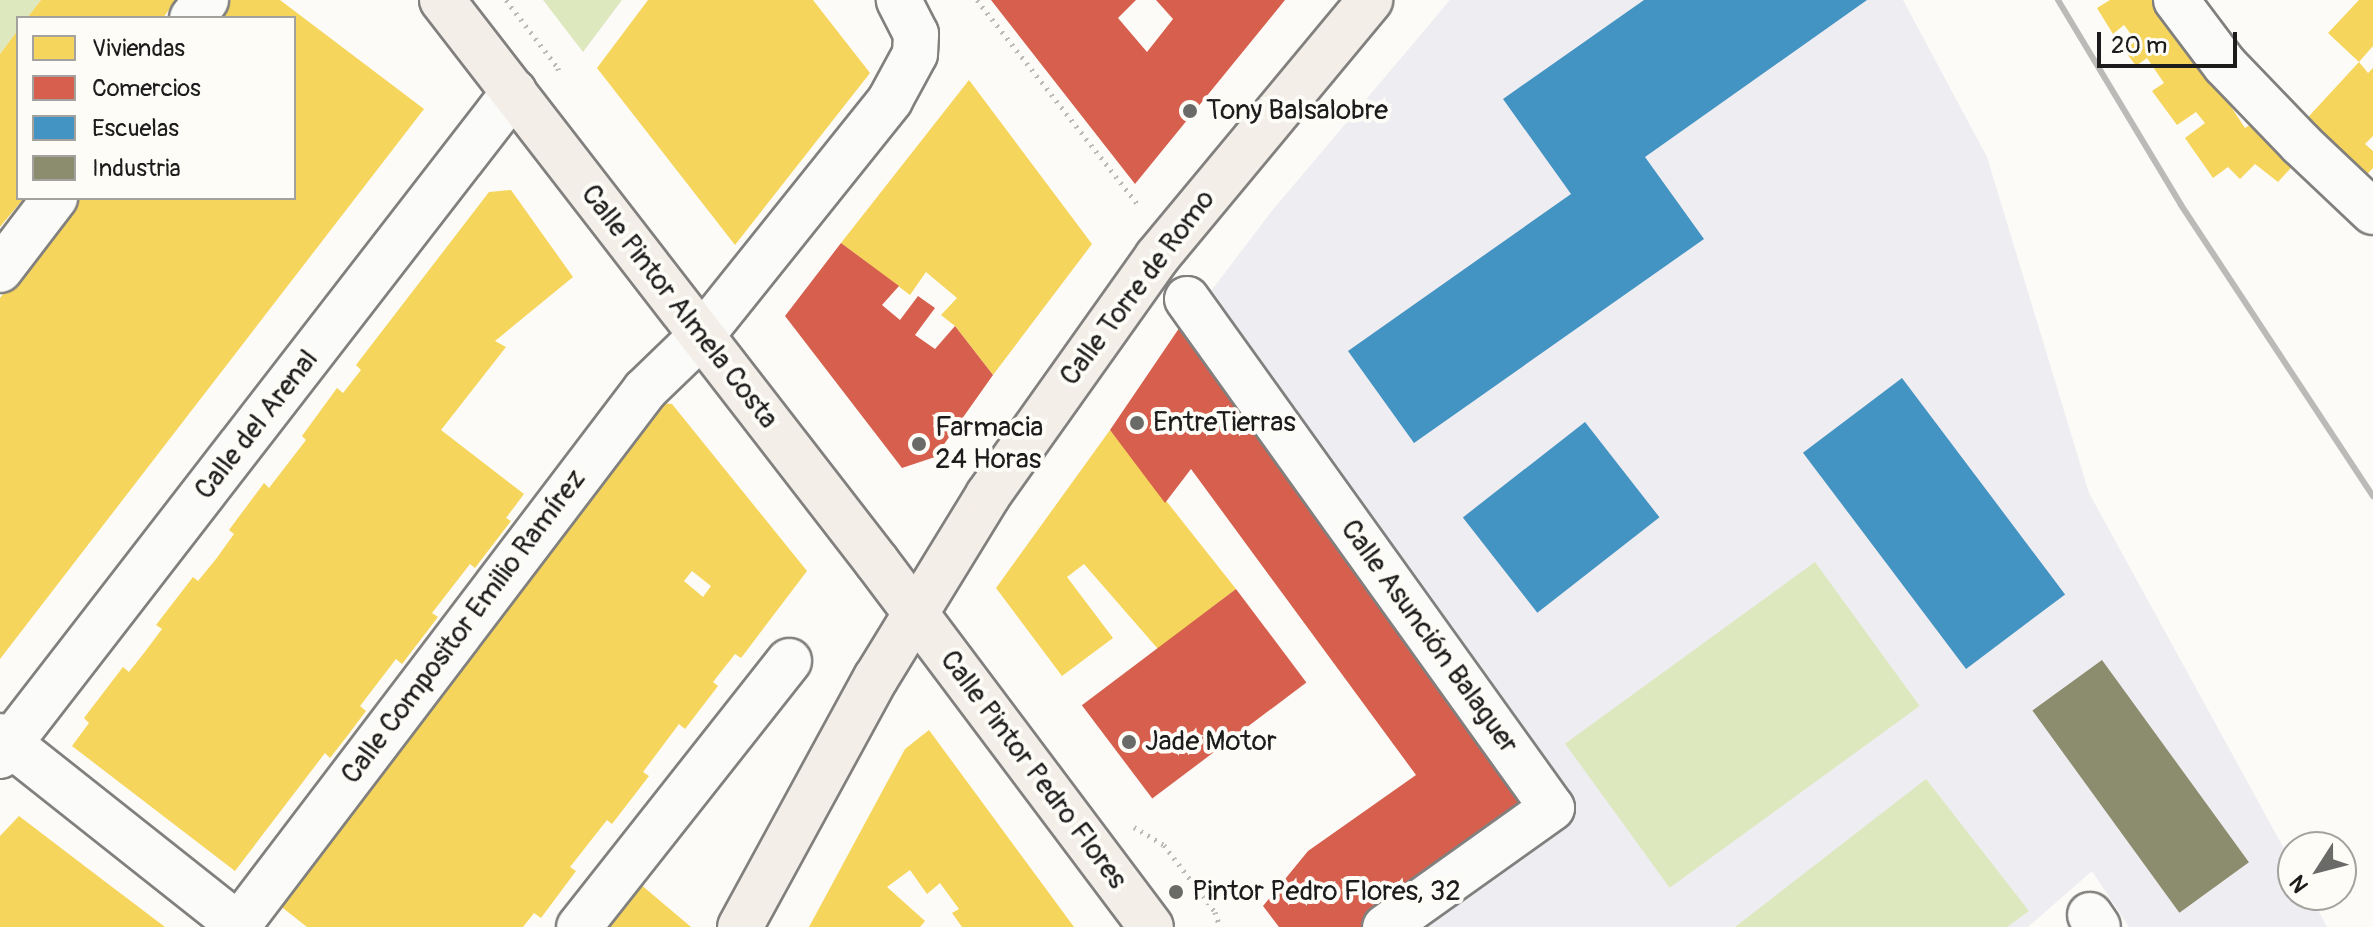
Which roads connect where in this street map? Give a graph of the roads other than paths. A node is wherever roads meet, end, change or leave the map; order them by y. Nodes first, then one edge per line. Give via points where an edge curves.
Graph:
1 (206, 0) edge
2 (442, 0) edge
3 (1370, 0) edge
4 (2176, 0) edge
5 (194, 16) edge
6 (908, 17) edge
7 (514, 92) junction
8 (53, 200) edge
9 (2373, 212) edge
10 (0, 270) edge
11 (1187, 299) dead end
12 (702, 335) junction
13 (916, 613) junction
14 (789, 661) dead end
15 (3, 745) edge
16 (238, 926) edge
17 (579, 927) edge
18 (740, 927) edge
19 (1151, 927) edge
20 (1385, 927) edge

1 - 5 street
2 - 7 main road, Calle Pintor Almela Costa
3 - 13 main road, Calle Torre de Romo via 1157,257 988,495
4 - 9 street via 2225,65
6 - 12 street, Calle Compositor Emilio Ramírez via 915,54 890,100
7 - 12 main road, Calle Pintor Almela Costa
7 - 15 street, Calle del Arenal
8 - 10 street
11 - 20 street, Calle Asunción Balaguer via 1552,808
12 - 13 main road, Calle Pintor Almela Costa
12 - 16 street, Calle Compositor Emilio Ramírez via 645,390
13 - 18 main road, Calle Torre de Romo
13 - 19 main road, Calle Pintor Pedro Flores
14 - 17 street
15 - 16 street

